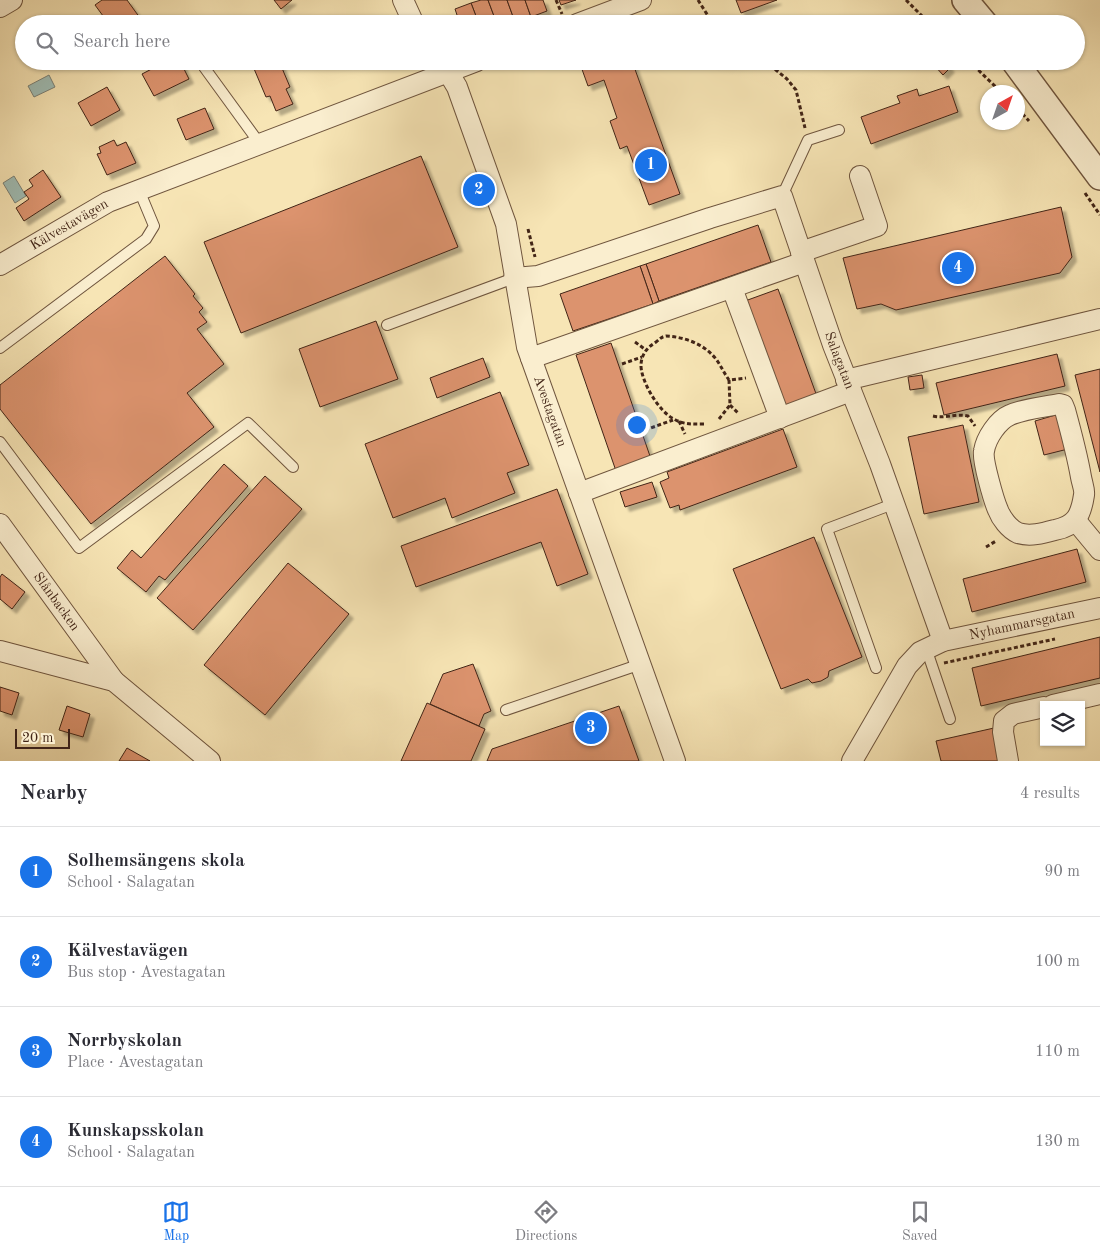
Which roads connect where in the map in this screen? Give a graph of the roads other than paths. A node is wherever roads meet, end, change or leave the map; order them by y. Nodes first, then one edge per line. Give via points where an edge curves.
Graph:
1 (12, 0) edge
2 (403, 0) edge
3 (641, 0) edge
4 (965, 0) edge
5 (0, 7) edge
6 (410, 15) edge
7 (601, 15) edge
8 (978, 15) edge
9 (206, 70) edge
10 (436, 70) edge
11 (445, 70) edge
12 (1021, 70) edge
13 (839, 130) dead end
14 (260, 144) junction
15 (860, 176) dead end
16 (1100, 177) edge
17 (140, 190) junction
18 (782, 196) junction
19 (803, 257) junction
20 (0, 265) edge
21 (514, 278) junction
22 (732, 288) junction
23 (1100, 319) edge
24 (387, 325) dead end
25 (0, 348) edge
26 (531, 358) junction
27 (849, 386) junction
28 (780, 418) junction
29 (0, 442) edge
30 (292, 467) dead end
31 (579, 492) junction
32 (894, 504) junction
33 (1076, 521) junction
34 (0, 524) edge
35 (1100, 550) edge
36 (1100, 608) edge
37 (934, 645) junction
38 (0, 651) edge
39 (640, 664) junction
40 (876, 668) dead end
41 (114, 681) junction
42 (1100, 694) edge
43 (1070, 701) edge
44 (1040, 708) edge
45 (506, 710) dead end
46 (950, 719) dead end
47 (210, 761) edge
48 (675, 761) edge
49 (852, 761) edge
50 (1008, 761) edge

1 - 5 street
2 - 6 street
3 - 7 street
4 - 8 street
9 - 14 lane
10 - 14 street, Kälvestavägen
11 - 21 street, Avestagatan via 457,87 506,224
12 - 16 street
13 - 18 lane via 808,140
14 - 17 street, Kälvestavägen
15 - 19 street via 877,226
17 - 20 street, Kälvestavägen via 108,202
17 - 25 lane via 154,226 146,239
18 - 19 street, Salagatan
18 - 21 street via 538,276
19 - 22 street
19 - 27 street, Salagatan
21 - 24 lane
21 - 26 street, Avestagatan
22 - 26 street
22 - 28 street
23 - 27 street
26 - 31 street, Avestagatan
27 - 28 street
27 - 32 street, Salagatan
28 - 31 street
29 - 30 lane via 79,548 248,423
31 - 39 street, Avestagatan
32 - 37 street, Salagatan
32 - 40 lane via 827,529
33 - 33 street via 1084,494 1063,405 1010,415 998,425 983,453 998,512 1011,528 1029,535 1061,529
33 - 35 street
34 - 41 street, Slånbacken
36 - 37 street, Nyhammarsgatan
37 - 46 lane via 933,668
37 - 49 street via 920,652 907,666
38 - 41 street
39 - 45 lane
39 - 48 street, Avestagatan
41 - 47 street
42 - 43 street
44 - 50 street via 1013,714 1004,721

